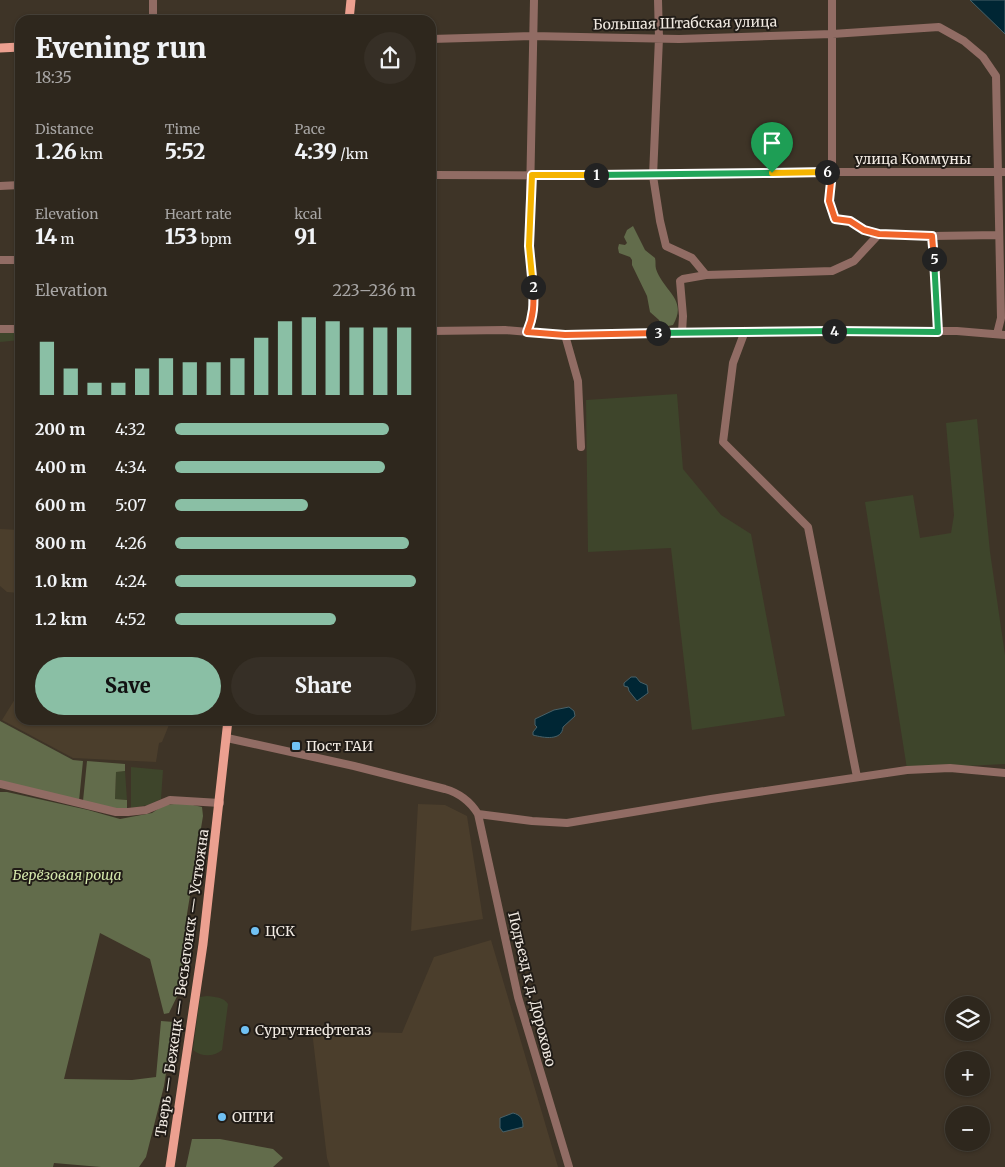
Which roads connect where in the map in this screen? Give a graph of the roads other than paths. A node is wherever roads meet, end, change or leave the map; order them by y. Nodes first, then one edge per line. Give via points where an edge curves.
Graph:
1 (153, 0) edge
2 (352, 0) edge
3 (534, 0) edge
4 (658, 0) edge
5 (832, 0) edge
6 (153, 15) edge
7 (350, 15) edge
8 (832, 34) junction
9 (532, 36) junction
10 (659, 38) junction
11 (436, 39) edge
12 (15, 47) edge
13 (0, 48) edge
14 (832, 172) junction
15 (1001, 172) edge
16 (532, 175) junction
17 (436, 176) edge
18 (654, 176) junction
19 (15, 185) edge
20 (0, 186) edge
21 (879, 234) junction
22 (999, 235) junction
23 (932, 236) junction
24 (0, 260) edge
25 (15, 260) edge
26 (706, 275) junction
27 (0, 329) edge
28 (15, 329) edge
29 (436, 331) edge
30 (745, 331) junction
31 (527, 332) junction
32 (682, 332) junction
33 (938, 332) junction
34 (1001, 334) edge
35 (565, 335) junction
36 (581, 447) dead end
37 (228, 725) edge
38 (227, 738) junction
39 (1005, 773) edge
40 (858, 777) junction
41 (0, 784) edge
42 (220, 803) junction
43 (478, 814) junction
44 (170, 1167) edge
45 (569, 1167) edge

1 - 6 street
2 - 7 main road
3 - 9 street
4 - 10 street
5 - 8 street
8 - 10 street, Большая Штабская улица
8 - 14 street
8 - 15 street, Большая Штабская улица via 939,27 964,41 983,57 996,76
9 - 10 street, Большая Штабская улица
9 - 11 street, Большая Штабская улица
9 - 16 street
10 - 18 street
12 - 13 main road
14 - 15 street, улица Коммуны
14 - 18 street, улица Коммуны
14 - 21 street via 829,201 835,219 850,221
15 - 22 street
16 - 17 street, улица Коммуны
16 - 18 street, улица Коммуны
16 - 31 street via 529,246 534,306
18 - 26 street via 666,246 692,258
19 - 20 street
21 - 23 street
21 - 26 street via 854,261 832,271
22 - 23 street
22 - 34 street
23 - 33 street
24 - 25 street
26 - 32 street via 680,281
27 - 28 street
29 - 31 street
30 - 32 street
30 - 33 street
30 - 40 street via 733,363 723,442 808,526
31 - 35 street
32 - 35 street
33 - 34 street
35 - 36 street via 578,381
37 - 38 main road, Тверь — Бежецк — Весьегонск — Устюжна
38 - 42 main road, Тверь — Бежецк — Весьегонск — Устюжна
38 - 43 street via 450,790 467,800
39 - 40 street via 950,768
40 - 43 street via 567,823 532,822
41 - 42 street via 116,812 146,810 170,800
42 - 44 main road, Тверь — Бежецк — Весьегонск — Устюжна
43 - 45 street, Подъезд к д. Дорохово via 518,997

